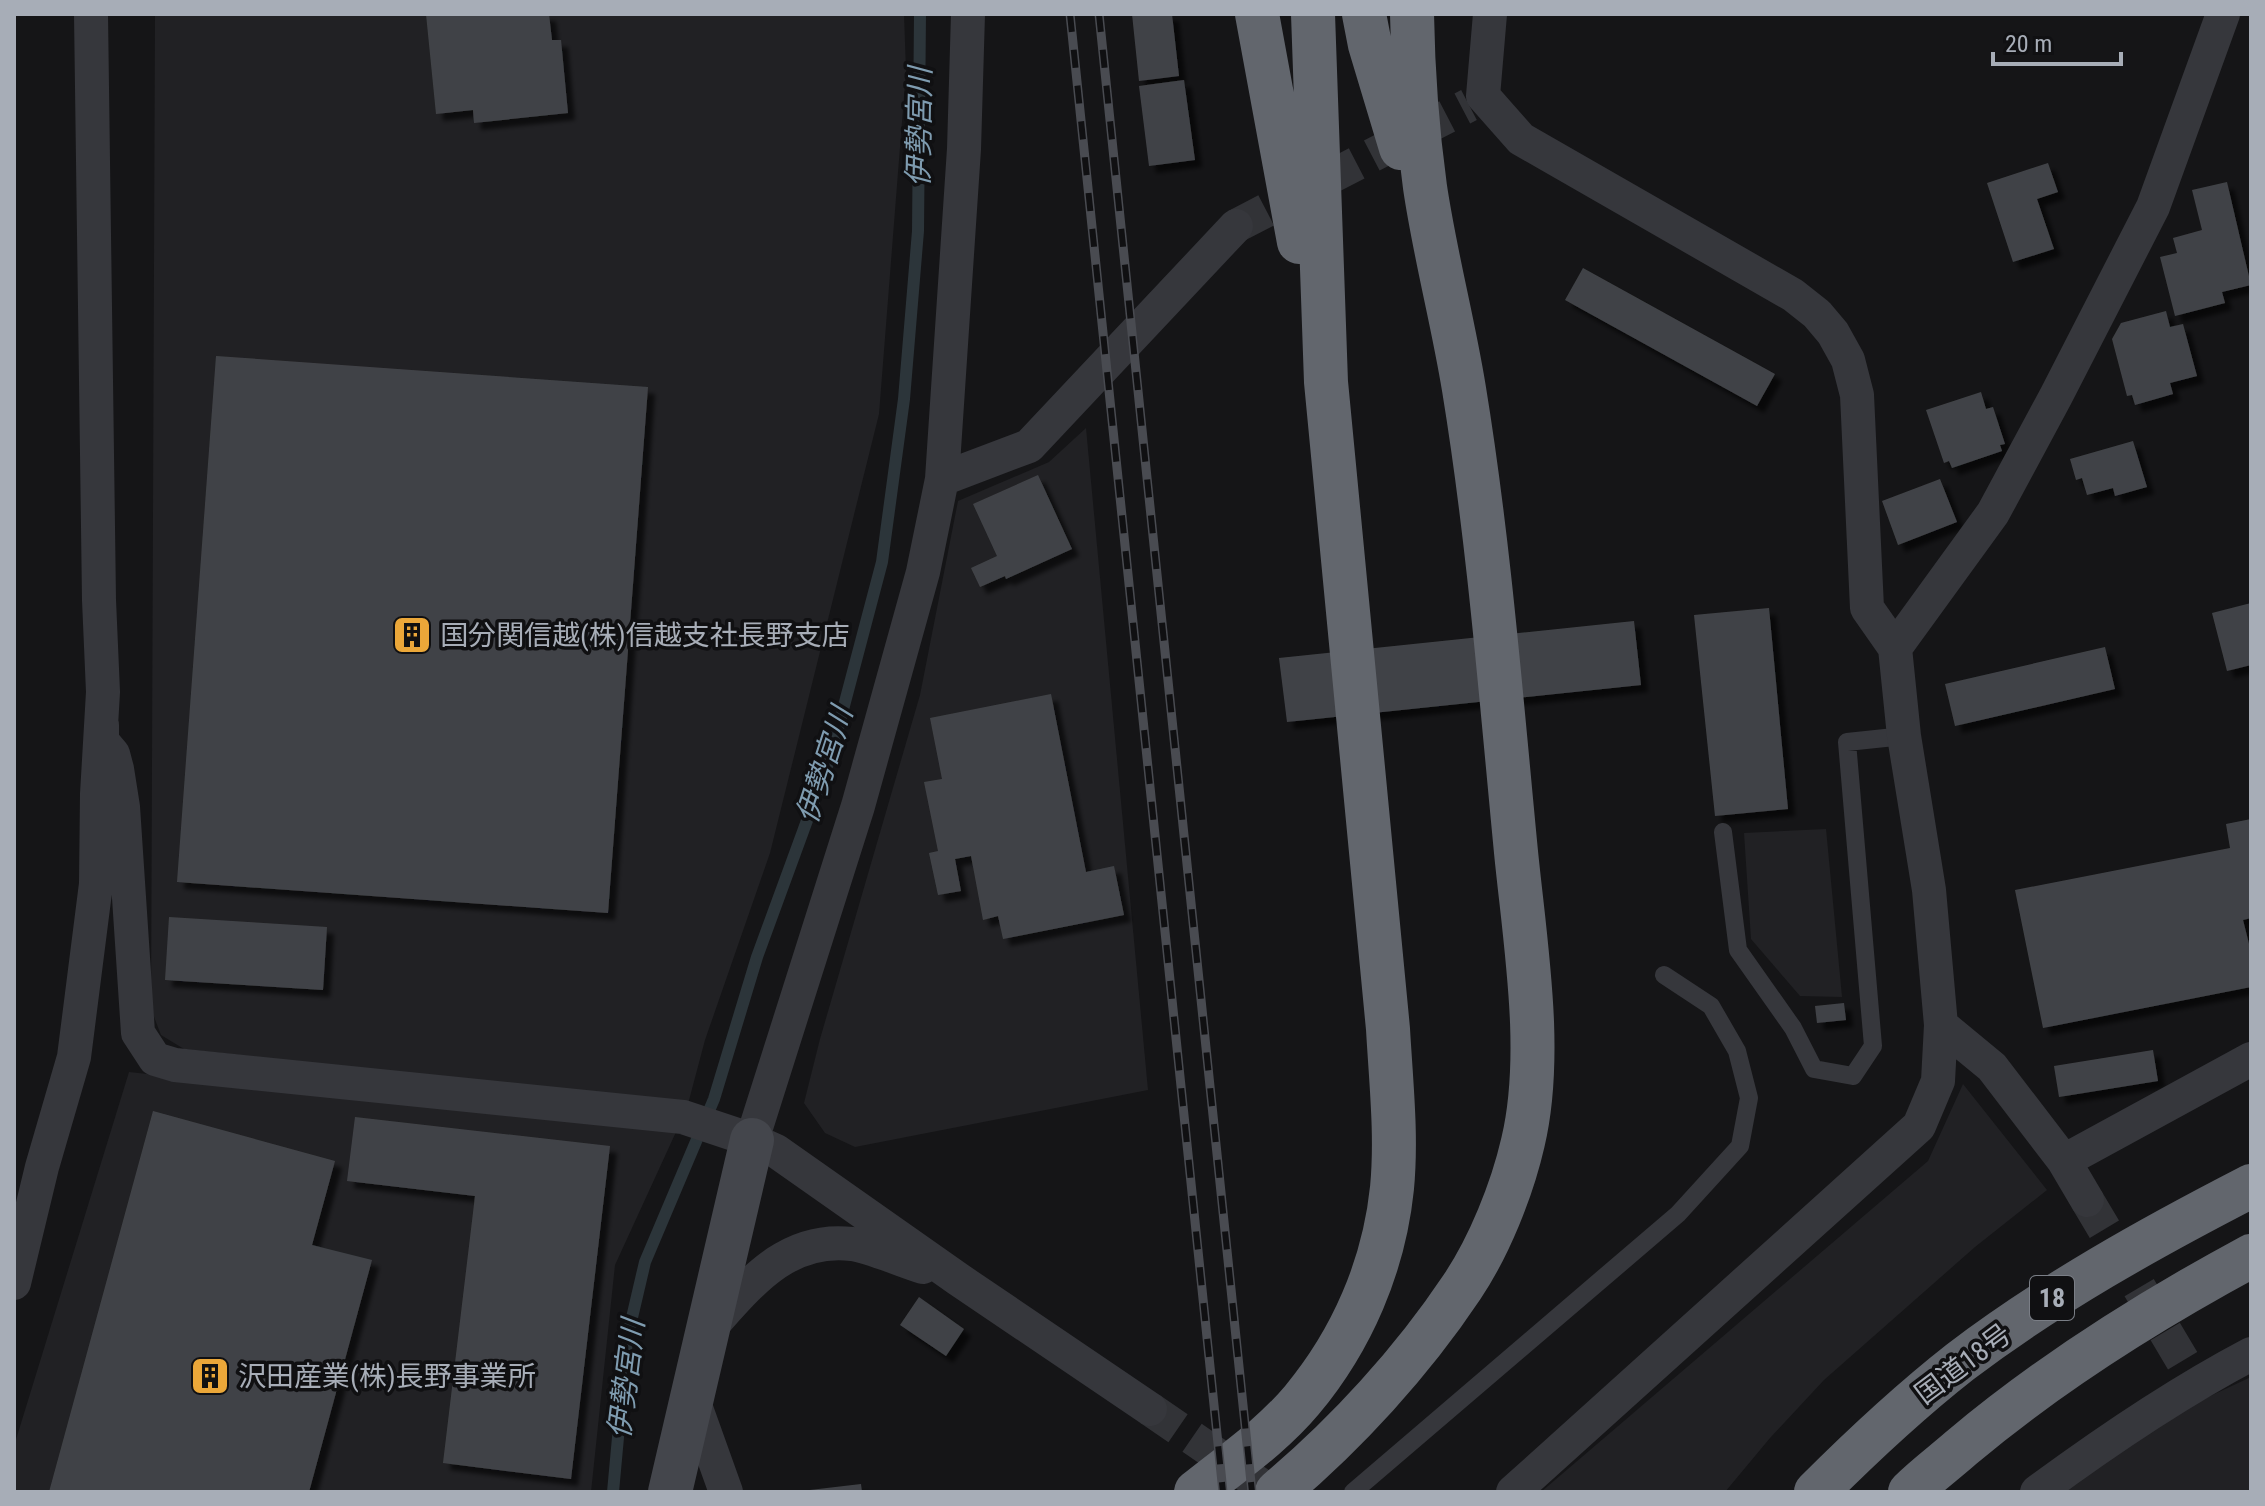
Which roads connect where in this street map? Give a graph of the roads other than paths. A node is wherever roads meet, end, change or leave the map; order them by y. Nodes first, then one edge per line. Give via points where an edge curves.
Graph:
1 (91, 14) edge
2 (968, 14) edge
3 (1257, 14) edge
4 (1313, 14) edge
5 (1364, 14) edge
6 (1412, 14) edge
7 (1490, 14) edge
8 (2223, 14) edge
9 (1236, 226) tunnel mouth
10 (1442, 280) junction
11 (1326, 382) junction
12 (942, 479) junction
13 (1895, 648) junction
14 (102, 725) junction
15 (1904, 736) junction
16 (1723, 832) dead end
17 (1664, 975) dead end
18 (1941, 1025) junction
19 (2251, 1059) edge
20 (736, 1134) junction
21 (2064, 1161) junction
22 (2251, 1186) edge
23 (2087, 1200) tunnel mouth
24 (2251, 1256) edge
25 (958, 1279) junction
26 (14, 1283) edge
27 (708, 1331) junction
28 (2251, 1354) edge
29 (692, 1397) junction
30 (1150, 1409) tunnel mouth
31 (670, 1492) edge
32 (726, 1492) edge
33 (1196, 1492) edge
34 (1277, 1492) edge
35 (1353, 1492) edge
36 (1513, 1492) edge
37 (1816, 1492) edge
38 (1910, 1492) edge
39 (2037, 1492) edge

1 - 14 street
2 - 12 street
3 - 11 highway
4 - 11 highway
5 - 10 highway
6 - 10 highway via 1416,121
7 - 13 street via 1476,100 1521,139 1793,295 1833,333 1848,360 1857,395 1867,608
8 - 13 street via 2153,207 2056,396 1993,513
9 - 12 street via 1029,446
10 - 34 highway via 1476,467 1534,1070 1523,1142 1499,1217 1463,1286 1360,1414
11 - 33 highway via 1388,1029 1392,1188 1381,1248 1363,1302 1337,1354 1262,1440
12 - 20 street via 923,572 858,806
13 - 15 street
14 - 20 street via 123,807 138,1033 155,1059 683,1117
14 - 26 street via 96,884 74,1057
15 - 16 lane via 1847,742 1873,1046 1853,1076 1814,1069 1793,1028 1738,950
15 - 18 street via 1929,890
17 - 35 lane via 1711,1006 1737,1051 1749,1098 1740,1146 1678,1214
18 - 21 street via 1992,1067
18 - 36 street via 1938,1081 1919,1126
19 - 21 street
20 - 25 street via 776,1151
20 - 27 street
21 - 23 street
22 - 37 highway, 国道18号 / 18 via 2055,1296 1960,1362
24 - 38 highway, 18 via 2090,1351 2000,1415
25 - 27 street via 852,1244 817,1245 782,1257 755,1278
25 - 30 street
27 - 29 street
28 - 39 street via 2189,1374
29 - 31 street
29 - 32 street

